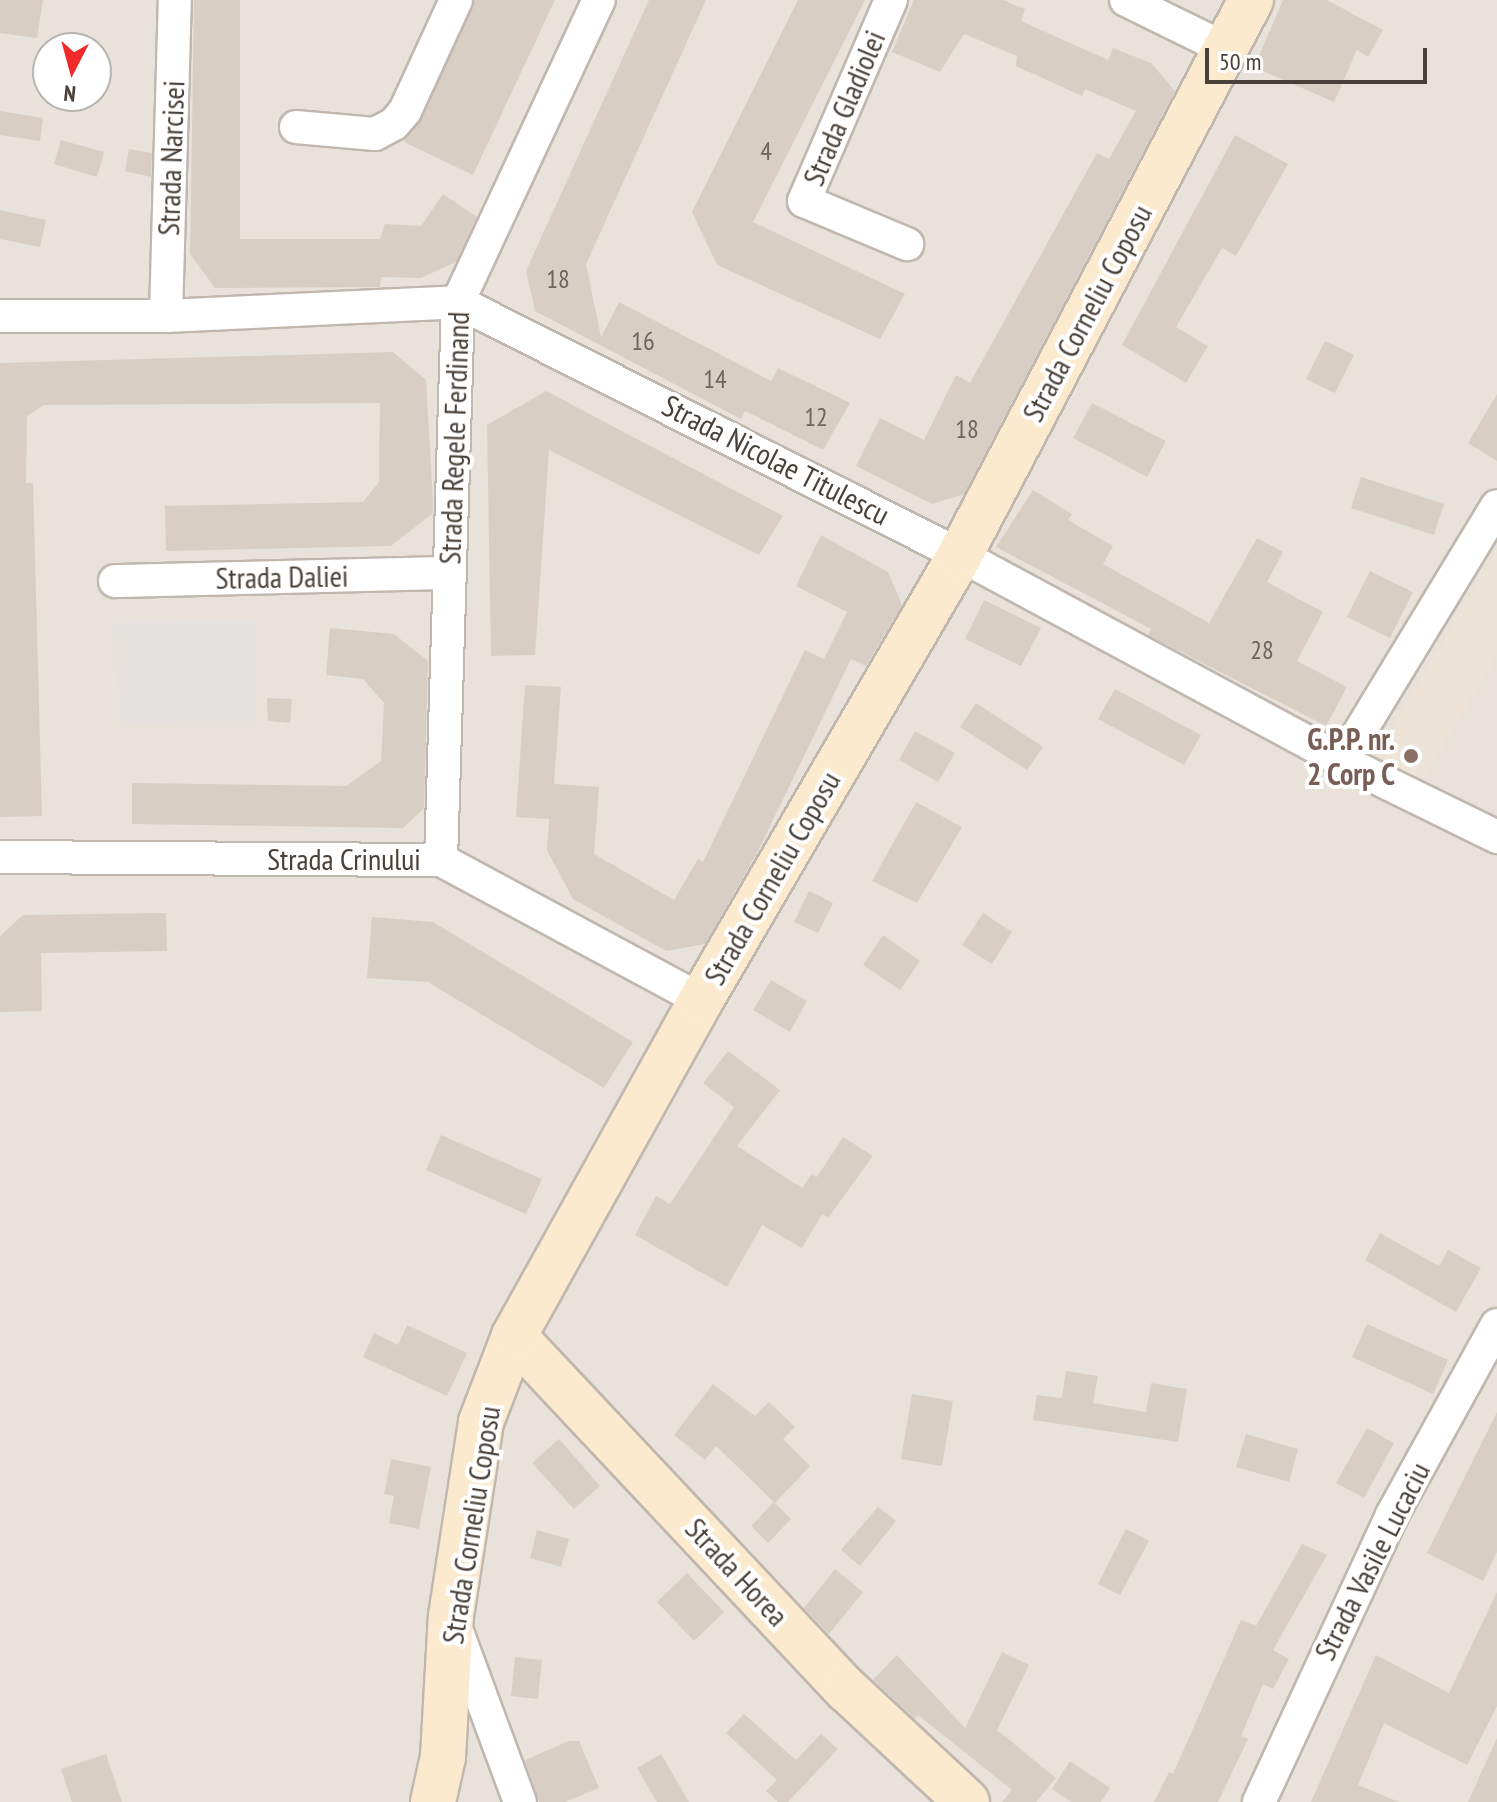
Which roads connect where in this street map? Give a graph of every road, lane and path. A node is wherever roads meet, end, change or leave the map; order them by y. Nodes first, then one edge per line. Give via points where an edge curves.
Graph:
1 (175, 0) edge
2 (456, 0) edge
3 (599, 0) edge
4 (891, 0) edge
5 (1126, 0) edge
6 (1251, 0) edge
7 (1226, 49) junction
8 (296, 127) dead end
9 (907, 244) dead end
10 (458, 302) junction
11 (0, 316) edge
12 (166, 316) junction
13 (1497, 506) edge
14 (960, 555) junction
15 (449, 573) junction
16 (115, 581) dead end
17 (1342, 761) junction
18 (1497, 837) edge
19 (0, 857) edge
20 (441, 860) junction
21 (701, 1000) junction
22 (1497, 1325) edge
23 (514, 1336) junction
24 (451, 1616) junction
25 (433, 1802) edge
26 (520, 1802) edge
27 (967, 1802) edge
28 (1259, 1802) edge

1 - 12 street, Strada Narcisei
2 - 8 street via 405,111 394,124 375,134
3 - 10 street, Strada Regele Ferdinand
4 - 9 street, Strada Gladiolei via 804,201
5 - 7 street
6 - 7 street, Strada Corneliu Coposu
7 - 14 street, Strada Corneliu Coposu
10 - 12 street, Strada Nicolae Titulescu
10 - 14 street, Strada Nicolae Titulescu
10 - 15 street, Strada Regele Ferdinand
11 - 12 street, Strada Nicolae Titulescu
13 - 17 street
14 - 17 street, Strada Nicolae Titulescu
14 - 21 street, Strada Corneliu Coposu
15 - 16 street, Strada Daliei
15 - 20 street, Strada Regele Ferdinand
17 - 18 street, Strada Nicolae Titulescu
19 - 20 street, Strada Crinului
20 - 21 street, Strada Crinului
21 - 23 street, Strada Corneliu Coposu
22 - 28 street, Strada Vasile Lucaciu via 1392,1515
23 - 24 street, Strada Corneliu Coposu via 481,1422
23 - 27 street, Strada Horea via 847,1690
24 - 25 street, Strada Corneliu Coposu via 443,1757
24 - 26 street

